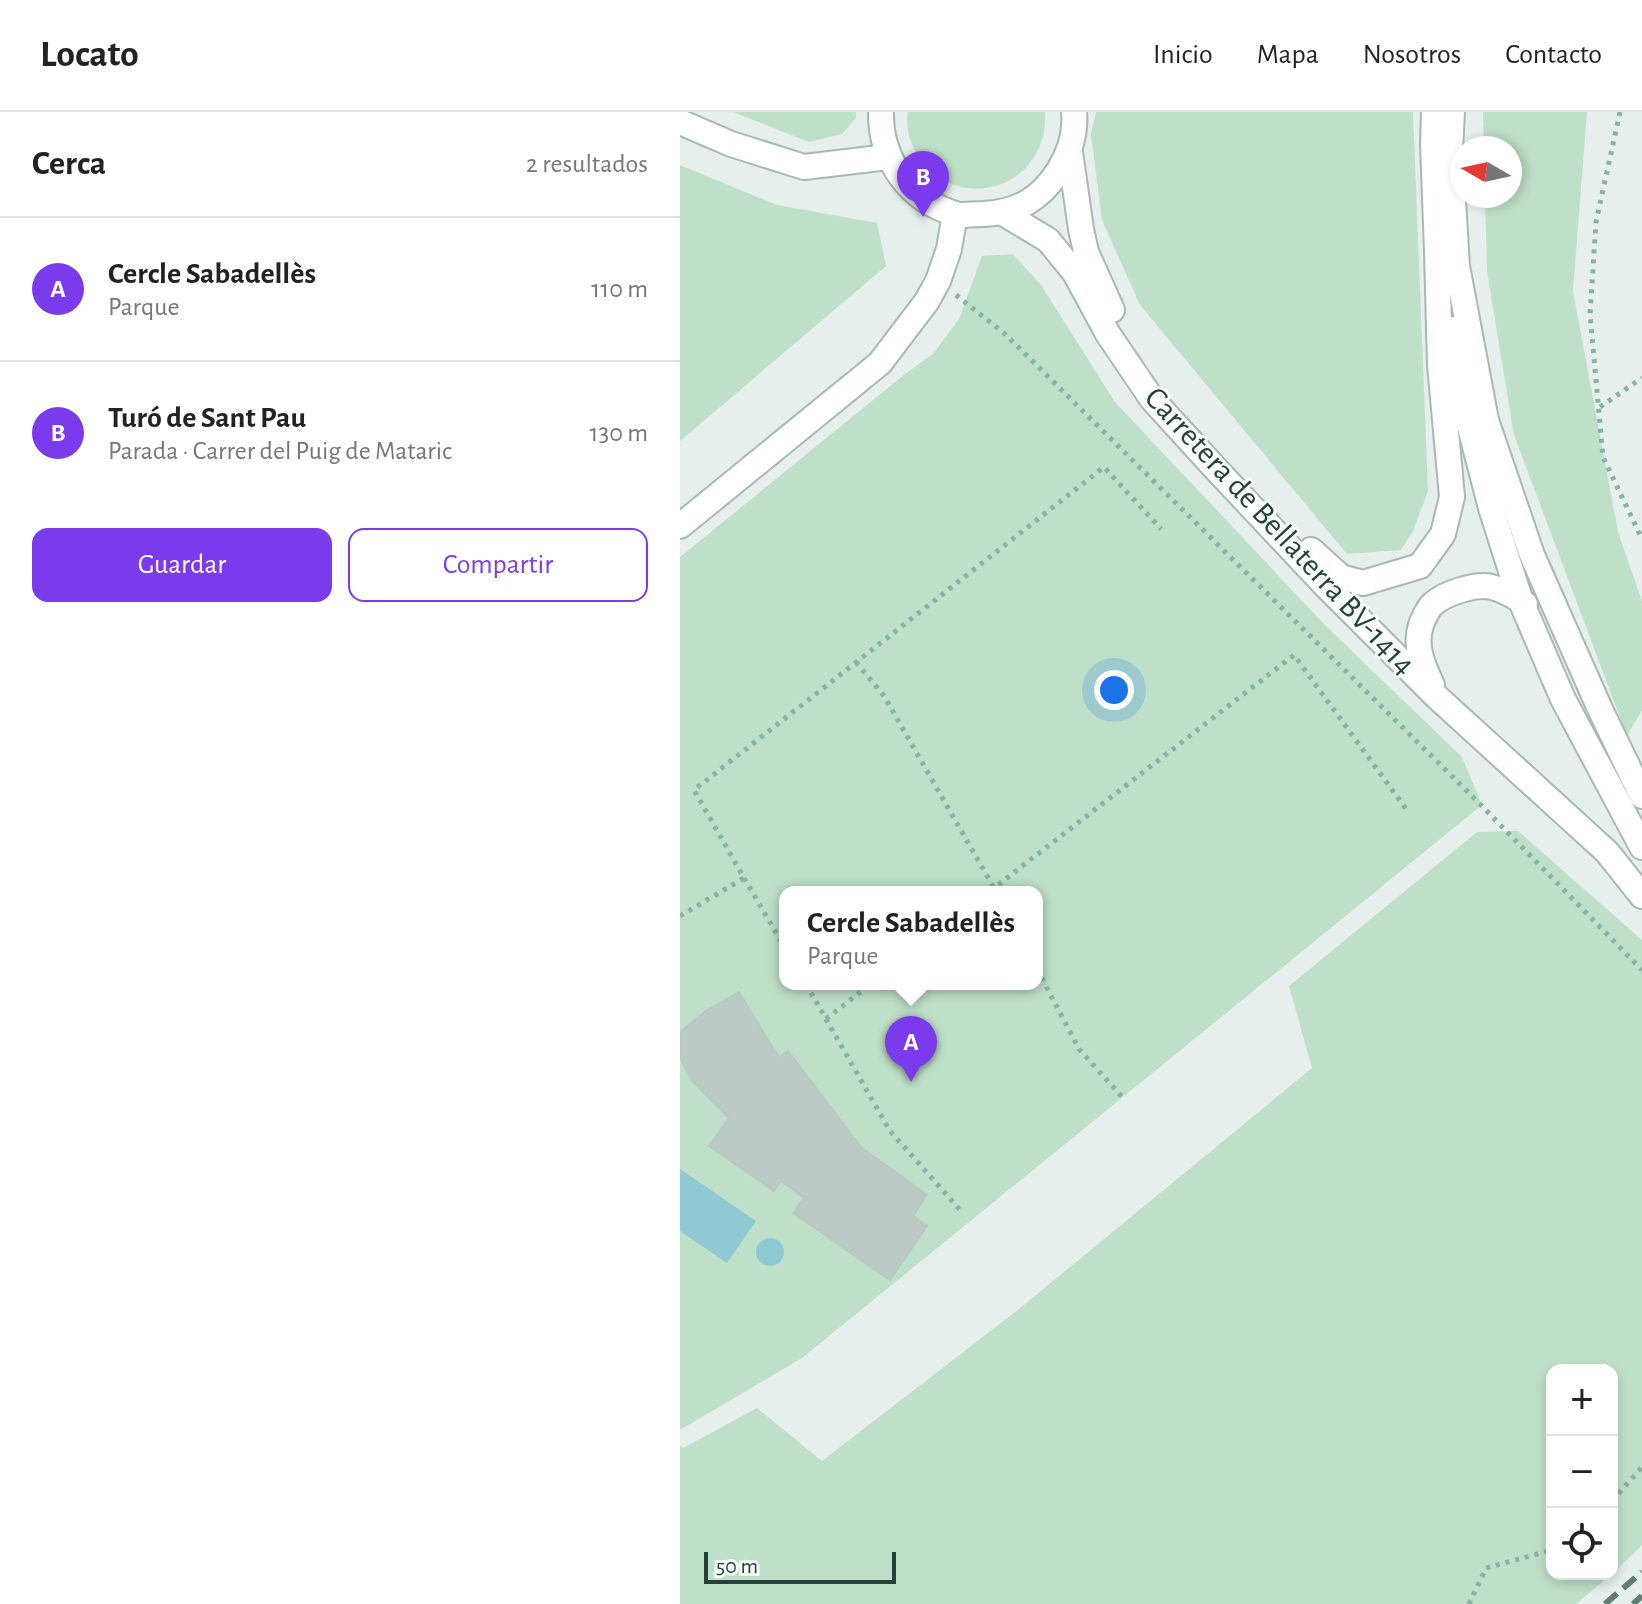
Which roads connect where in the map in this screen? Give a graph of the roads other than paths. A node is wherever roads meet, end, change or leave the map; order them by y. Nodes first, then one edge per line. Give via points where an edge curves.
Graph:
1 (881, 112) edge
2 (1074, 112) edge
3 (1434, 112) edge
4 (1452, 112) edge
5 (680, 122) edge
6 (1070, 152) junction
7 (888, 157) junction
8 (1003, 213) junction
9 (955, 214) junction
10 (1437, 251) junction
11 (680, 526) edge
12 (1343, 581) junction
13 (1520, 599) junction
14 (1438, 698) junction
15 (1642, 796) edge
16 (1642, 822) edge
17 (1642, 847) edge
18 (1642, 896) edge

1 - 7 street
2 - 6 street
3 - 10 street, Carretera de Bellaterra BV-1414
4 - 15 street via 1457,266 1486,420 1532,555
5 - 7 street via 804,167
6 - 8 street via 1050,184 1029,202
6 - 12 street, Carretera de Bellaterra BV-1414 via 1086,252 1108,305 1162,389
7 - 9 street via 906,185
8 - 9 street
8 - 12 street, Carretera de Bellaterra BV-1414 via 1048,240 1075,273 1152,399
9 - 11 street via 938,281 880,363
10 - 12 street, Carretera de Bellaterra BV-1414 via 1452,497 1443,534 1420,566
10 - 13 street, Carretera de Bellaterra BV-1414 via 1464,404
12 - 14 street, Carretera de Bellaterra BV-1414
13 - 14 street, Carretera de Bellaterra BV-1414 via 1490,586 1461,590 1432,604 1421,625 1419,651
13 - 16 street, Carretera de Bellaterra BV-1414 via 1548,624 1604,752
13 - 17 street, Carretera de Bellaterra BV-1414 via 1563,699
14 - 18 street, Carretera de Bellaterra BV-1414 via 1607,852

